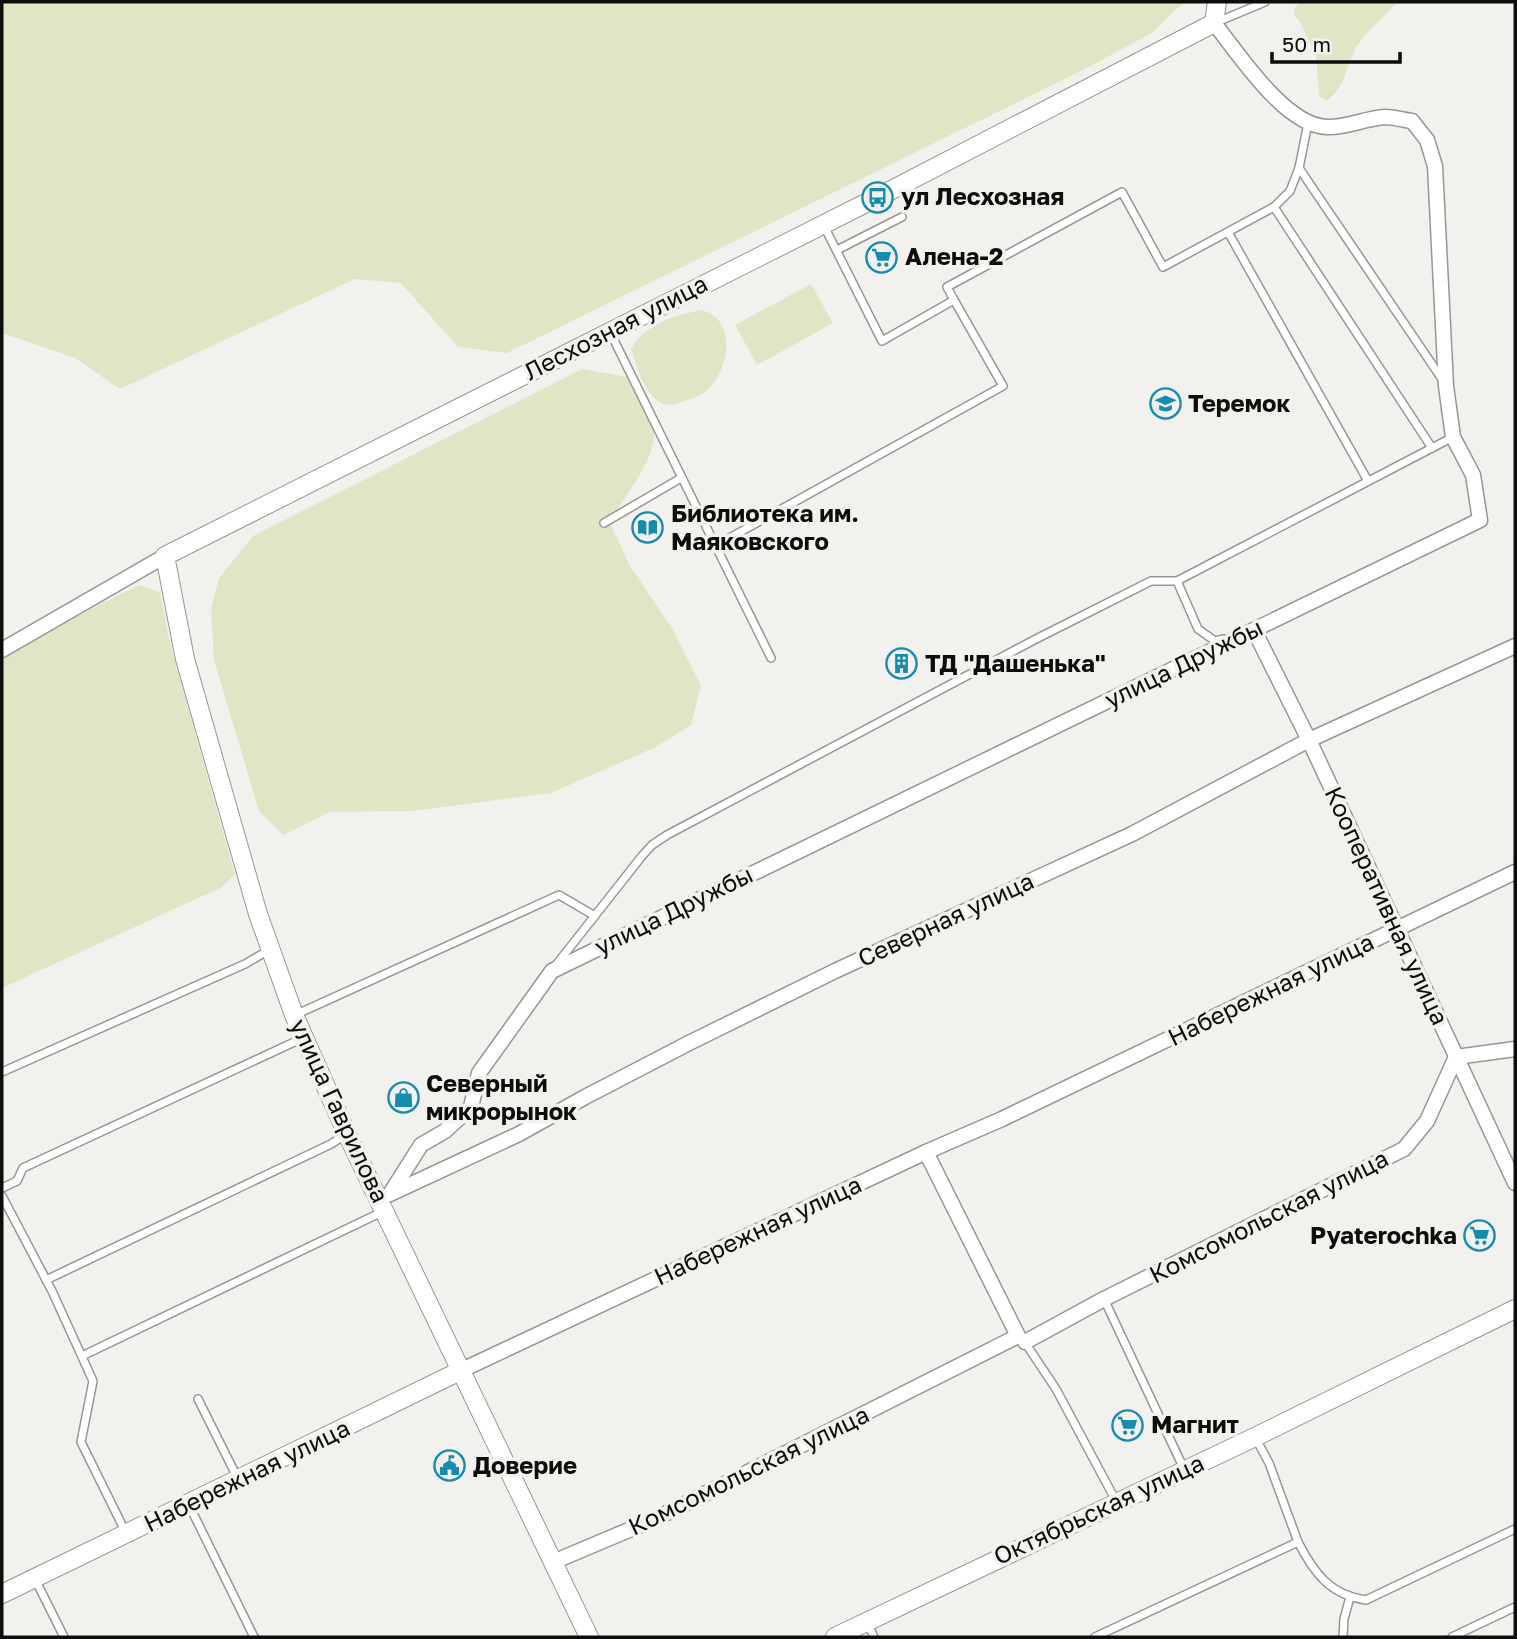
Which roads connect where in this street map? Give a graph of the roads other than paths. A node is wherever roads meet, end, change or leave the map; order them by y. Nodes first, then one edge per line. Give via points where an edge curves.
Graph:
1 (1217, 2) edge
2 (1265, 2) edge
3 (1214, 23) junction
4 (1308, 122) junction
5 (1299, 168) junction
6 (1274, 207) junction
7 (902, 217) dead end
8 (823, 224) junction
9 (1228, 232) junction
10 (836, 250) junction
11 (954, 300) junction
12 (609, 331) junction
13 (1447, 386) junction
14 (1453, 438) junction
15 (1432, 448) junction
16 (681, 478) junction
17 (1368, 481) junction
18 (604, 523) dead end
19 (715, 546) junction
20 (165, 556) junction
21 (1177, 581) junction
22 (1254, 629) junction
23 (1515, 646) edge
24 (2, 649) edge
25 (771, 657) dead end
26 (1309, 740) junction
27 (1515, 872) edge
28 (595, 916) junction
29 (1396, 929) junction
30 (270, 950) junction
31 (552, 971) junction
32 (294, 1015) junction
33 (304, 1037) junction
34 (1515, 1049) edge
35 (1456, 1057) junction
36 (2, 1072) edge
37 (347, 1134) junction
38 (926, 1152) junction
39 (1515, 1183) edge
40 (2, 1188) edge
41 (2, 1196) edge
42 (385, 1201) junction
43 (46, 1280) junction
44 (1104, 1299) junction
45 (1515, 1309) edge
46 (1022, 1339) junction
47 (82, 1356) junction
48 (462, 1370) junction
49 (198, 1398) dead end
50 (1255, 1437) junction
51 (1185, 1469) junction
52 (239, 1480) junction
53 (1116, 1501) junction
54 (188, 1505) junction
55 (1513, 1530) edge
56 (127, 1535) junction
57 (1515, 1541) edge
58 (1298, 1542) junction
59 (553, 1562) junction
60 (35, 1578) junction
61 (2, 1594) edge
62 (1350, 1597) junction
63 (1515, 1607) edge
64 (870, 1629) edge
65 (64, 1637) edge
66 (254, 1637) edge
67 (589, 1637) edge
68 (835, 1637) edge
69 (1095, 1637) edge
70 (1343, 1637) edge
71 (1452, 1637) edge

1 - 3 street
2 - 3 lane
3 - 4 street via 1273,95
3 - 8 street, Лесхозная улица
4 - 5 lane
4 - 13 street, улица Дружбы via 1327,127 1386,117 1412,121 1427,140 1435,166
5 - 6 lane via 1290,191
5 - 13 lane
6 - 9 lane
6 - 15 lane
7 - 10 lane
8 - 10 lane
8 - 12 street, Лесхозная улица
9 - 11 lane via 1163,267 1122,192 947,287
9 - 17 lane
10 - 11 lane via 882,341
11 - 19 lane via 1003,386
12 - 16 lane
12 - 20 street, Лесхозная улица
13 - 14 street, улица Дружбы
14 - 15 lane
14 - 22 street, улица Дружбы via 1473,475 1480,520
15 - 17 lane
16 - 18 lane
16 - 19 lane
17 - 21 lane
19 - 25 lane
20 - 24 street, Лесхозная улица
20 - 30 street, улица Гаврилова via 186,659
21 - 22 lane via 1198,629 1215,641
21 - 28 lane via 1139,586 667,835 642,856
22 - 26 street, Кооперативная улица
22 - 31 street, улица Дружбы
23 - 26 street, Северная улица
26 - 29 street, Кооперативная улица
26 - 42 street, Северная улица via 1132,834 666,1055
27 - 29 street, Набережная улица
28 - 31 lane
28 - 32 lane via 559,895
29 - 35 street, Кооперативная улица
29 - 38 street, Набережная улица
30 - 32 street, улица Гаврилова
30 - 36 lane
31 - 42 street, улица Дружбы via 480,1073 471,1107 421,1145
32 - 33 street, улица Гаврилова
33 - 37 street, улица Гаврилова
33 - 40 lane via 23,1168 17,1181
34 - 35 street
35 - 39 street, Кооперативная улица
35 - 44 street, Комсомольская улица via 1427,1121 1404,1149
37 - 42 street, улица Гаврилова
37 - 43 lane
38 - 46 street
38 - 48 street, Набережная улица
41 - 43 lane
42 - 47 lane
42 - 48 street, улица Гаврилова
43 - 47 lane
44 - 46 street, Комсомольская улица
44 - 51 lane
45 - 50 street, Октябрьская улица
46 - 53 lane via 1056,1389
46 - 59 street, Комсомольская улица via 655,1519
47 - 56 lane via 93,1381 81,1442
48 - 52 street, Набережная улица
48 - 59 street, улица Гаврилова
49 - 52 lane
50 - 51 street, Октябрьская улица
50 - 58 lane
51 - 53 street, Октябрьская улица
52 - 54 street, Набережная улица
53 - 64 street, Октябрьская улица
54 - 56 street, Набережная улица
54 - 66 lane
55 - 57 lane
55 - 62 lane via 1366,1600
56 - 60 street, Набережная улица
58 - 62 lane via 1320,1579
58 - 69 lane
59 - 67 street, улица Гаврилова
60 - 61 street, Набережная улица
60 - 65 lane
62 - 70 lane
63 - 71 lane
64 - 68 street, Октябрьская улица

